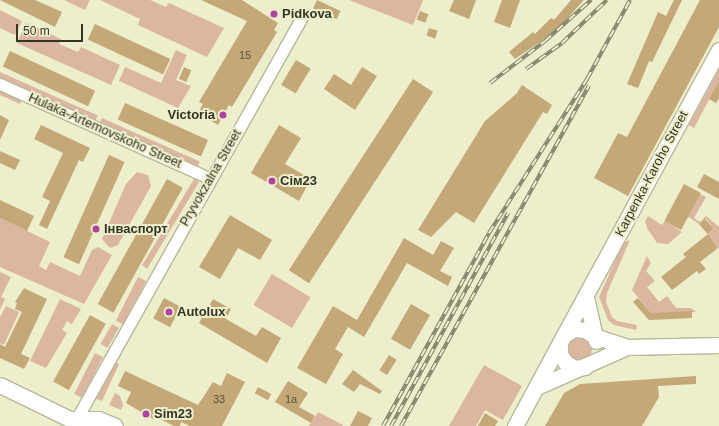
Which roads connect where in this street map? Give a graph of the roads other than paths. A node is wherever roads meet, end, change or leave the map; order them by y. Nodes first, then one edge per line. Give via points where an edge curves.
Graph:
1 (304, 14) dead end
2 (719, 50) edge
3 (0, 84) edge
4 (211, 179) junction
5 (586, 297) junction
6 (594, 336) junction
7 (562, 340) junction
8 (719, 345) edge
9 (627, 346) junction
10 (589, 364) junction
11 (0, 385) edge
12 (537, 388) junction
13 (77, 424) edge
14 (115, 426) edge
15 (515, 426) edge

1 - 4 street, Pryvokzalna Street
2 - 5 main road, Karpenka-Karoho Street
3 - 4 street, Hulaka-Artemovskoho Street
4 - 13 street, Pryvokzalna Street
5 - 6 main road
5 - 7 main road, Karpenka-Karoho Street
6 - 7 main road via 585,330 574,329
6 - 9 main road
6 - 10 main road via 598,354
7 - 10 main road via 560,354 566,363 575,368
7 - 12 main road, Karpenka-Karoho Street
8 - 9 main road
9 - 10 main road
10 - 12 main road
11 - 13 main road
12 - 15 main road
13 - 14 main road via 98,419

